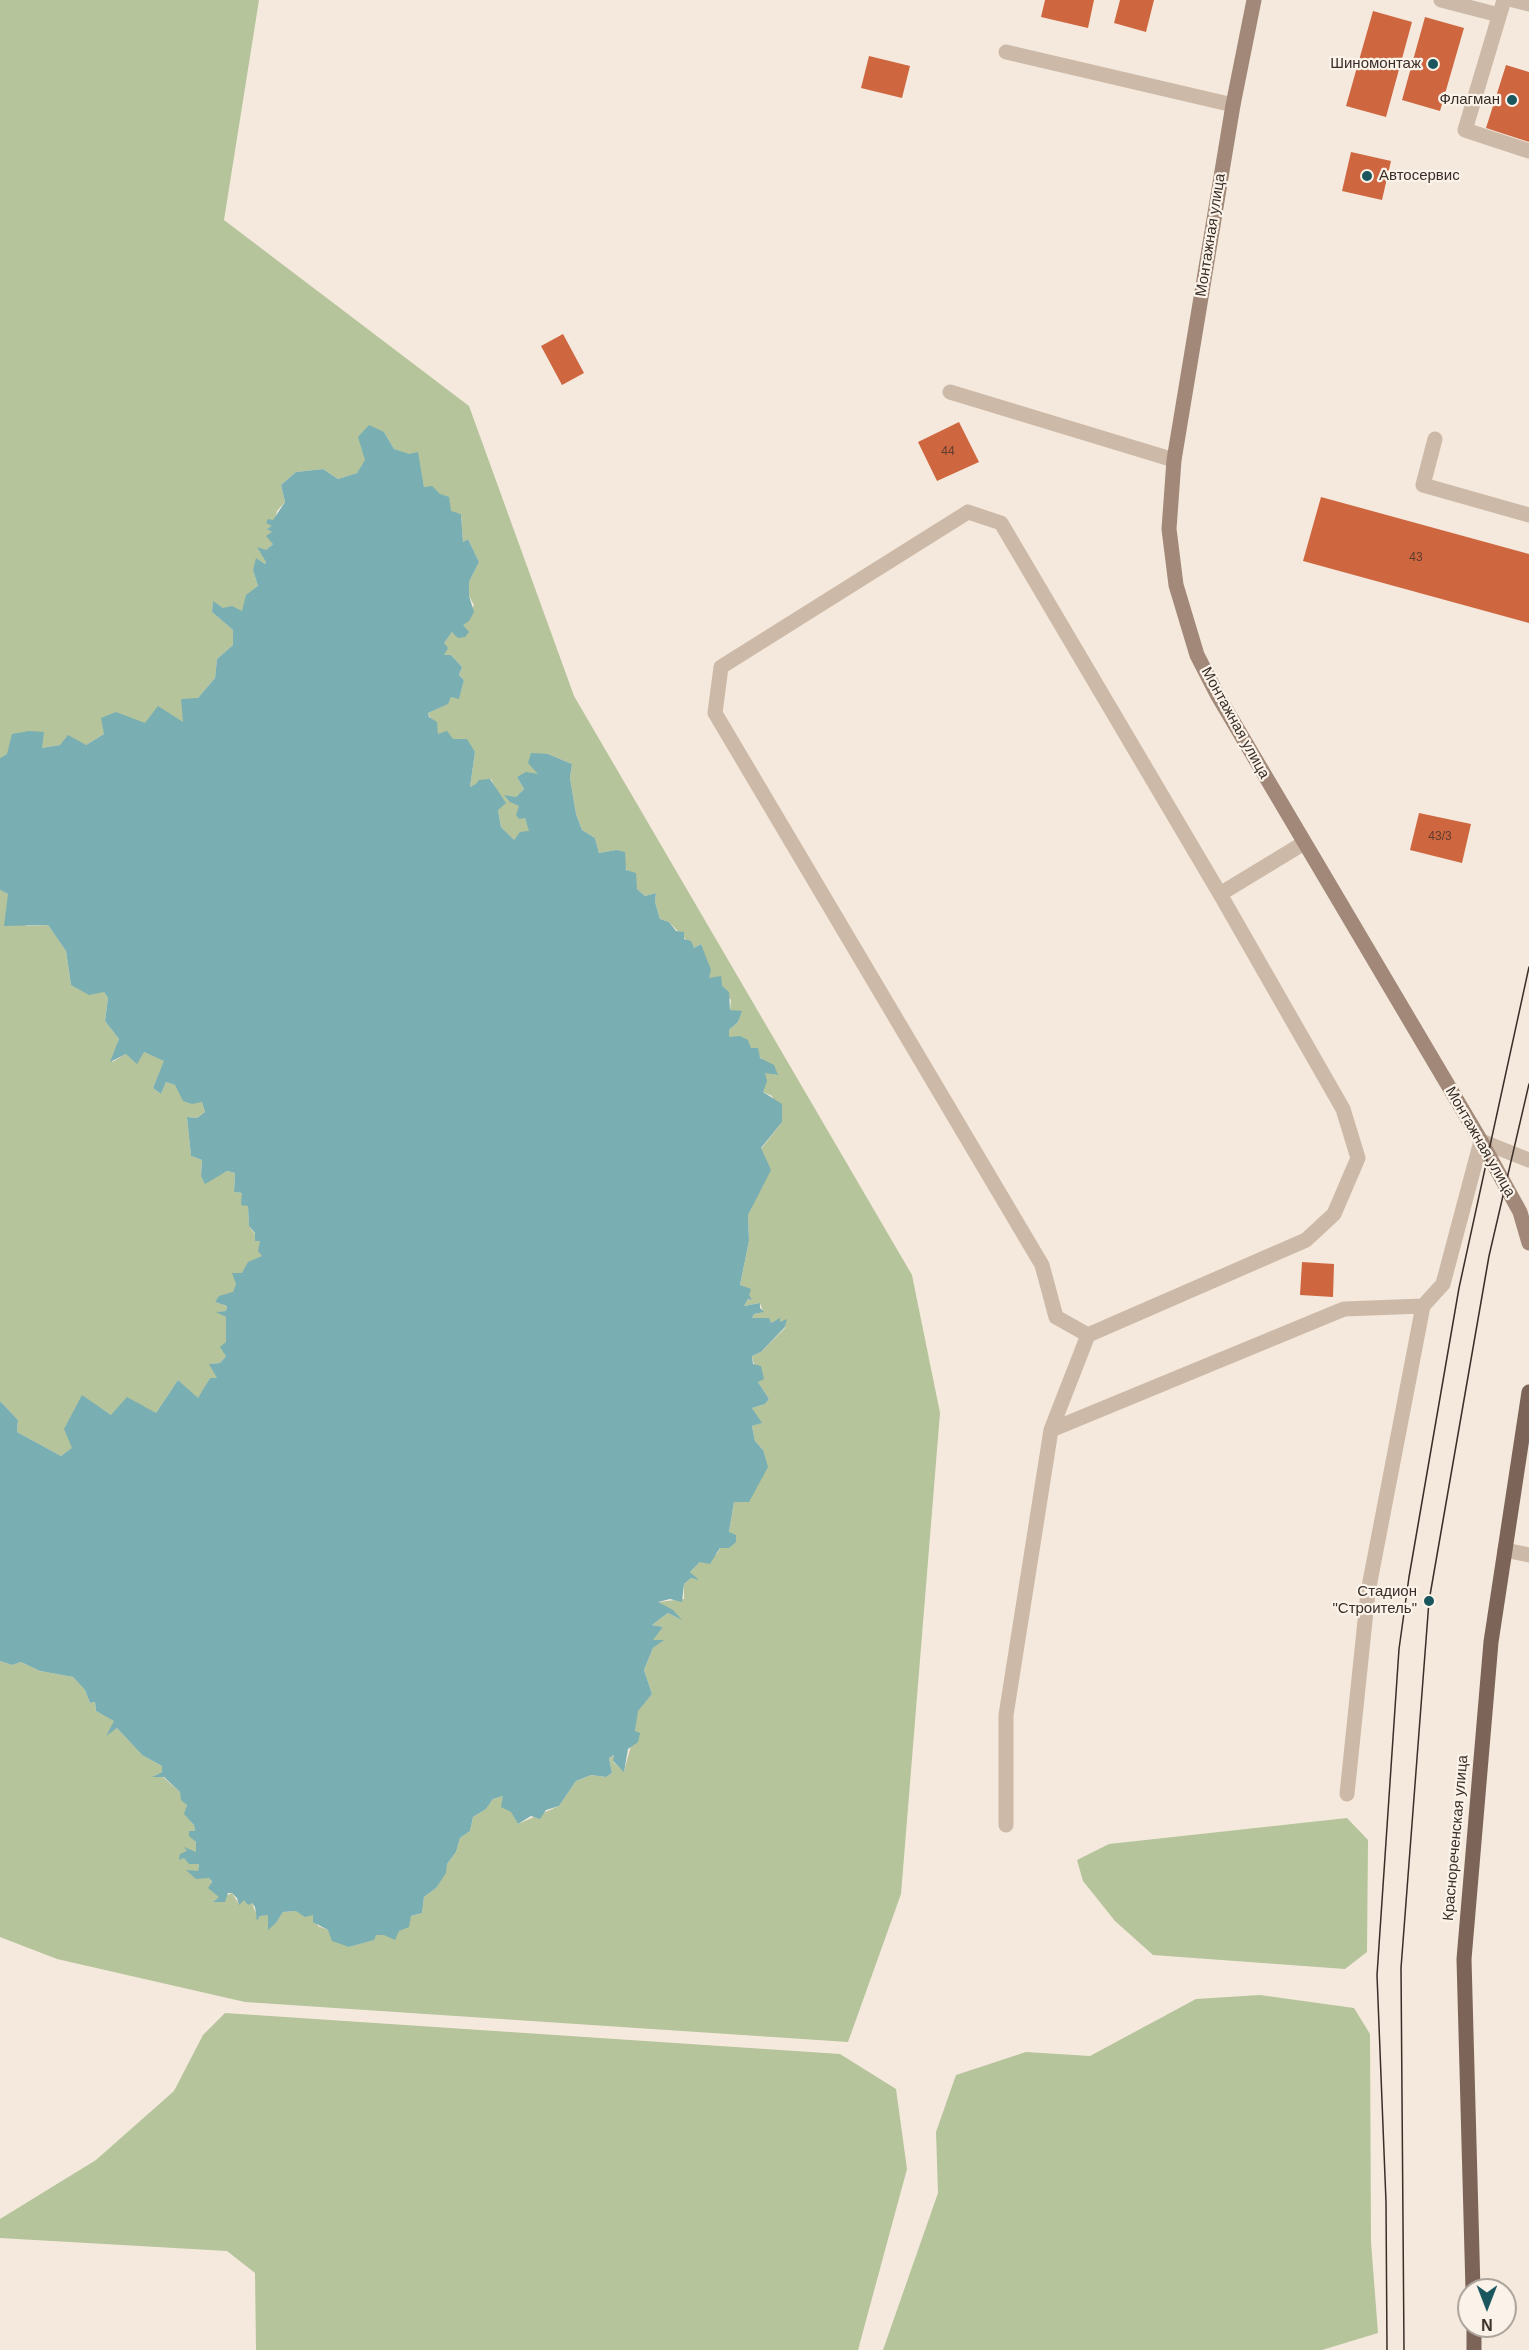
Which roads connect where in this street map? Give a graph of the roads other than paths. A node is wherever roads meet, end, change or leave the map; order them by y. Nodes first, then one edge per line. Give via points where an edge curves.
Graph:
1 (1254, 0) edge
2 (1441, 0) edge
3 (1504, 0) edge
4 (1513, 0) edge
5 (1529, 4) edge
6 (1499, 15) junction
7 (1006, 52) dead end
8 (1233, 105) junction
9 (1529, 151) edge
10 (950, 392) dead end
11 (1435, 439) dead end
12 (1174, 460) junction
13 (1529, 515) edge
14 (1304, 843) junction
15 (1220, 894) junction
16 (1481, 1141) junction
17 (1529, 1160) edge
18 (1529, 1244) edge
19 (1423, 1306) junction
20 (1088, 1335) junction
21 (1529, 1392) edge
22 (1051, 1430) junction
23 (1505, 1550) junction
24 (1529, 1555) edge
25 (1347, 1794) dead end
26 (1006, 1825) dead end
27 (1473, 2278) edge

1 - 8 street, Монтажная улица
2 - 6 street
3 - 6 street
4 - 5 street
6 - 9 street via 1465,130
7 - 8 street
8 - 12 street, Монтажная улица
10 - 12 street
11 - 13 street via 1424,485
12 - 14 street, Монтажная улица via 1169,529 1176,585 1197,655
14 - 15 street
14 - 16 street, Монтажная улица
15 - 20 street via 1343,1109 1358,1158 1334,1214 1306,1240
15 - 20 street via 1001,523 968,512 721,667 715,712 1042,1265 1056,1317
16 - 17 street
16 - 18 street, Монтажная улица via 1520,1212
16 - 19 street via 1443,1284
19 - 22 street via 1344,1309
19 - 25 street via 1368,1592
20 - 22 street
21 - 23 main road, Краснореченская улица
22 - 26 street via 1006,1715
23 - 24 street
23 - 27 main road, Краснореченская улица via 1491,1641 1464,1959

